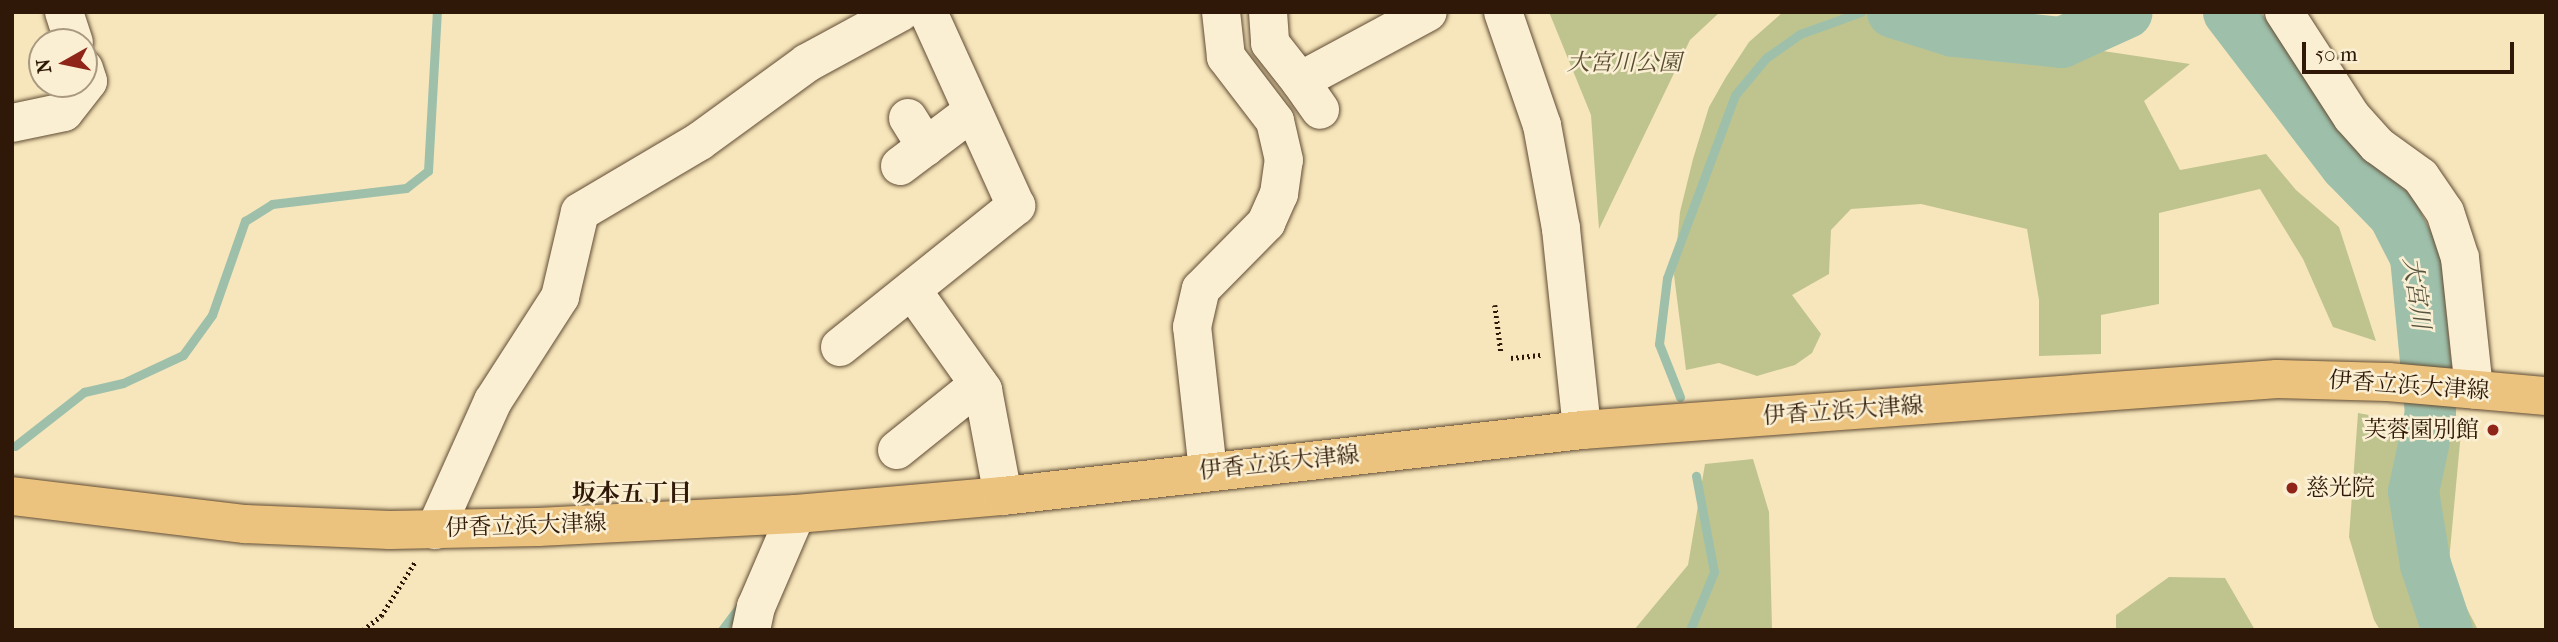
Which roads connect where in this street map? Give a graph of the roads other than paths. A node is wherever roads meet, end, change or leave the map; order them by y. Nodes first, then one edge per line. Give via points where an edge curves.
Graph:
1 (901, 12) edge
2 (928, 12) edge
3 (1221, 12) edge
4 (1268, 12) edge
5 (1428, 12) edge
6 (1503, 12) edge
7 (2284, 12) edge
8 (75, 98) edge
9 (972, 111) junction
10 (12, 123) edge
11 (911, 144) dead end
12 (912, 290) junction
13 (840, 347) dead end
14 (979, 384) junction
15 (2463, 388) junction
16 (2546, 396) edge
17 (1582, 430) junction
18 (897, 450) dead end
19 (1208, 471) junction
20 (12, 496) edge
21 (1003, 496) junction
22 (796, 514) junction
23 (435, 530) junction
24 (753, 619) edge
25 (724, 630) edge

1 - 23 street via 807,63 700,141 580,212 560,297 493,401
2 - 9 street
3 - 19 street via 1226,57 1275,121 1284,160 1279,194 1266,223 1201,289 1192,327
4 - 5 street via 1270,43 1310,96
6 - 17 street via 1542,125 1561,229
7 - 15 street via 2352,117 2377,145 2421,177 2445,212 2460,258
8 - 10 street via 64,112
9 - 11 street
9 - 12 street via 1016,206
12 - 13 street
12 - 14 street
14 - 18 street
14 - 21 street
15 - 16 main road, 伊香立浜大津線
15 - 17 main road, 伊香立浜大津線 via 2277,379
17 - 19 main road, 伊香立浜大津線
19 - 21 main road, 伊香立浜大津線
20 - 23 main road, 伊香立浜大津線 via 245,524
21 - 22 main road, 伊香立浜大津線
22 - 23 main road, 伊香立浜大津線
22 - 24 street
24 - 25 street

